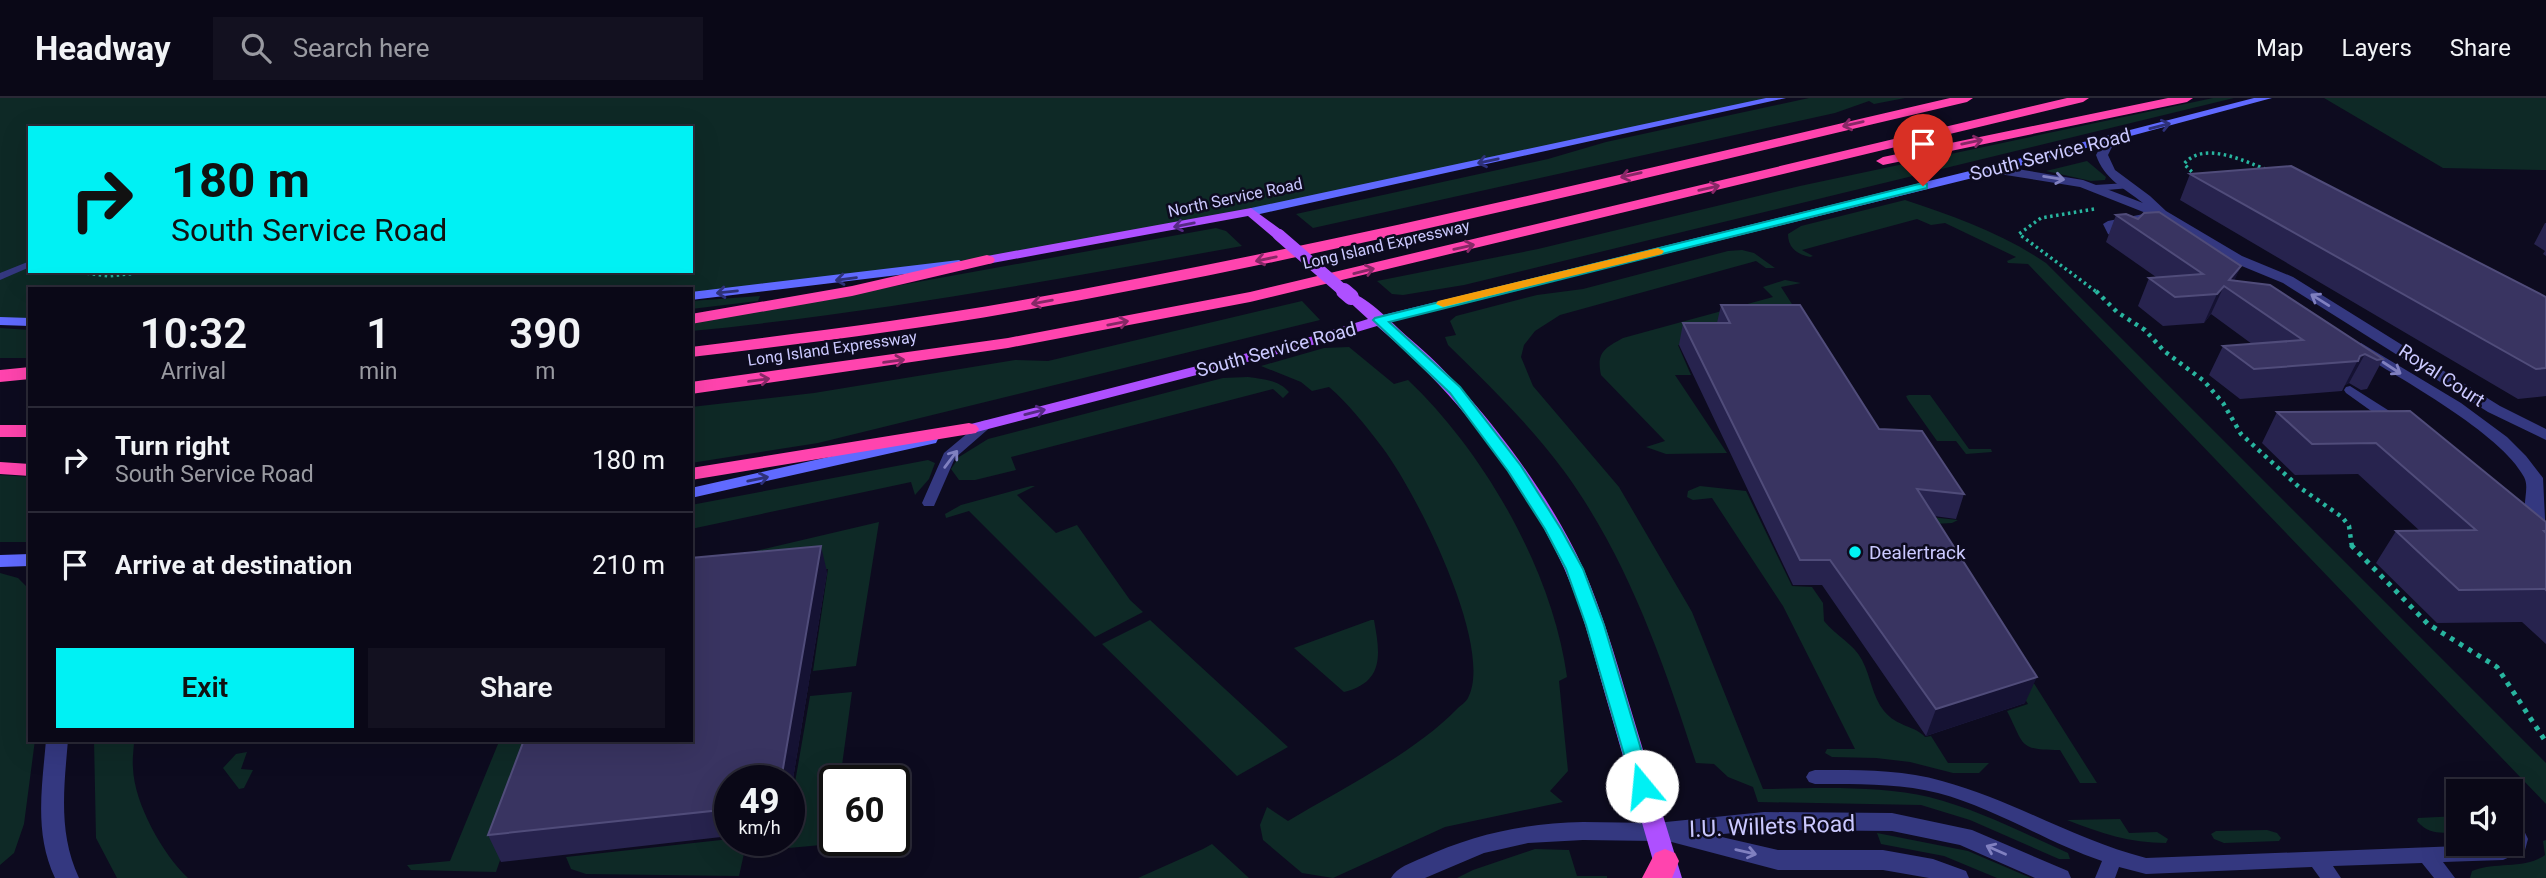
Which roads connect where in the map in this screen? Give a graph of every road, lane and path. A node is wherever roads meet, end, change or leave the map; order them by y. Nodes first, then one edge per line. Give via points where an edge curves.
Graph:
1 (1781, 98) edge
2 (1967, 98) edge
3 (2083, 98) edge
4 (2187, 98) edge
5 (2267, 98) edge
6 (2110, 139) junction
7 (1993, 169) junction
8 (2263, 174) edge
9 (2199, 177) edge
10 (1736, 182) junction
11 (2127, 186) junction
12 (2095, 188) junction
13 (2136, 206) junction
14 (1251, 212) junction
15 (2161, 214) junction
16 (2126, 241) edge
17 (2237, 259) junction
18 (987, 260) junction
19 (28, 264) dead end
20 (85, 273) edge
21 (138, 273) edge
22 (0, 277) edge
23 (2270, 289) edge
24 (693, 296) edge
25 (693, 319) edge
26 (1380, 320) junction
27 (0, 321) edge
28 (28, 322) edge
29 (2343, 336) edge
30 (693, 352) edge
31 (28, 373) edge
32 (0, 376) edge
33 (0, 387) edge
34 (28, 388) edge
35 (693, 388) edge
36 (2350, 390) edge
37 (2386, 415) edge
38 (978, 426) junction
39 (0, 431) edge
40 (28, 431) edge
41 (2546, 435) edge
42 (0, 468) edge
43 (28, 470) edge
44 (693, 474) edge
45 (2540, 477) edge
46 (693, 493) edge
47 (929, 503) dead end
48 (2546, 533) edge
49 (57, 742) edge
50 (2546, 742) edge
51 (1815, 777) dead end
52 (1656, 832) junction
53 (2446, 854) edge
54 (2427, 855) junction
55 (2113, 858) junction
56 (2317, 860) junction
57 (2215, 871) edge
58 (1664, 872) edge
59 (67, 878) edge
60 (1404, 878) edge
61 (1957, 878) edge
62 (2059, 878) edge
63 (2105, 878) edge
64 (2331, 878) edge
65 (2445, 878) edge

1 -> 14 main road, North Service Road
2 -> 30 highway, Long Island Expressway via 1169,279 982,313
3 - 10 highway, Long Island Expressway
10 -> 4 highway via 1803,177
6 -> 5 main road, South Service Road
6 - 7 main road, South Service Road
6 - 11 street via 2102,159
7 -> 12 street
7 - 26 main road, South Service Road
8 - 9 path via 2270,172 2198,152 2184,164
35 -> 10 highway, Long Island Expressway via 920,357 1175,312
11 - 12 lane
11 - 15 street via 2147,197
12 - 13 street
13 - 15 street
13 - 50 path via 2053,215 2019,234 2194,371 2223,402 2241,434 2299,487 2342,517 2349,526 2351,546 2409,606 2428,624 2497,667
14 -> 18 main road, North Service Road
14 - 26 main road, bridge
15 - 16 lane via 2108,224
15 - 17 street, Royal Court
17 - 23 street, Royal Court
41 -> 17 street, Royal Court via 2474,397 2288,280
18 -> 24 main road, North Service Road
18 - 25 highway via 865,289
19 - 22 lane
20 - 21 path
38 -> 26 main road, South Service Road
26 - 52 main road via 1455,390 1515,469 1553,529 1595,625
27 - 28 main road
29 -> 45 street, Royal Court via 2474,420
31 - 32 highway
33 - 34 highway
36 - 37 lane
38 - 44 highway
46 -> 38 main road, South Service Road
47 -> 38 lane via 949,456
39 - 40 highway
42 - 43 highway
45 - 48 street, Royal Court via 2532,507
49 - 59 street via 52,829
51 - 55 lane via 1888,778 1932,785 1977,799
52 - 58 main road
52 - 60 street via 1508,837 1464,850
52 -> 61 street, I.U. Willets Road via 1778,860 1883,860
62 -> 52 street, I.U. Willets Road via 1964,837 1892,822 1765,821
53 - 54 lane
54 - 56 lane
54 - 65 lane
55 - 57 lane via 2146,866
55 - 63 lane
56 - 57 lane
56 - 64 lane

